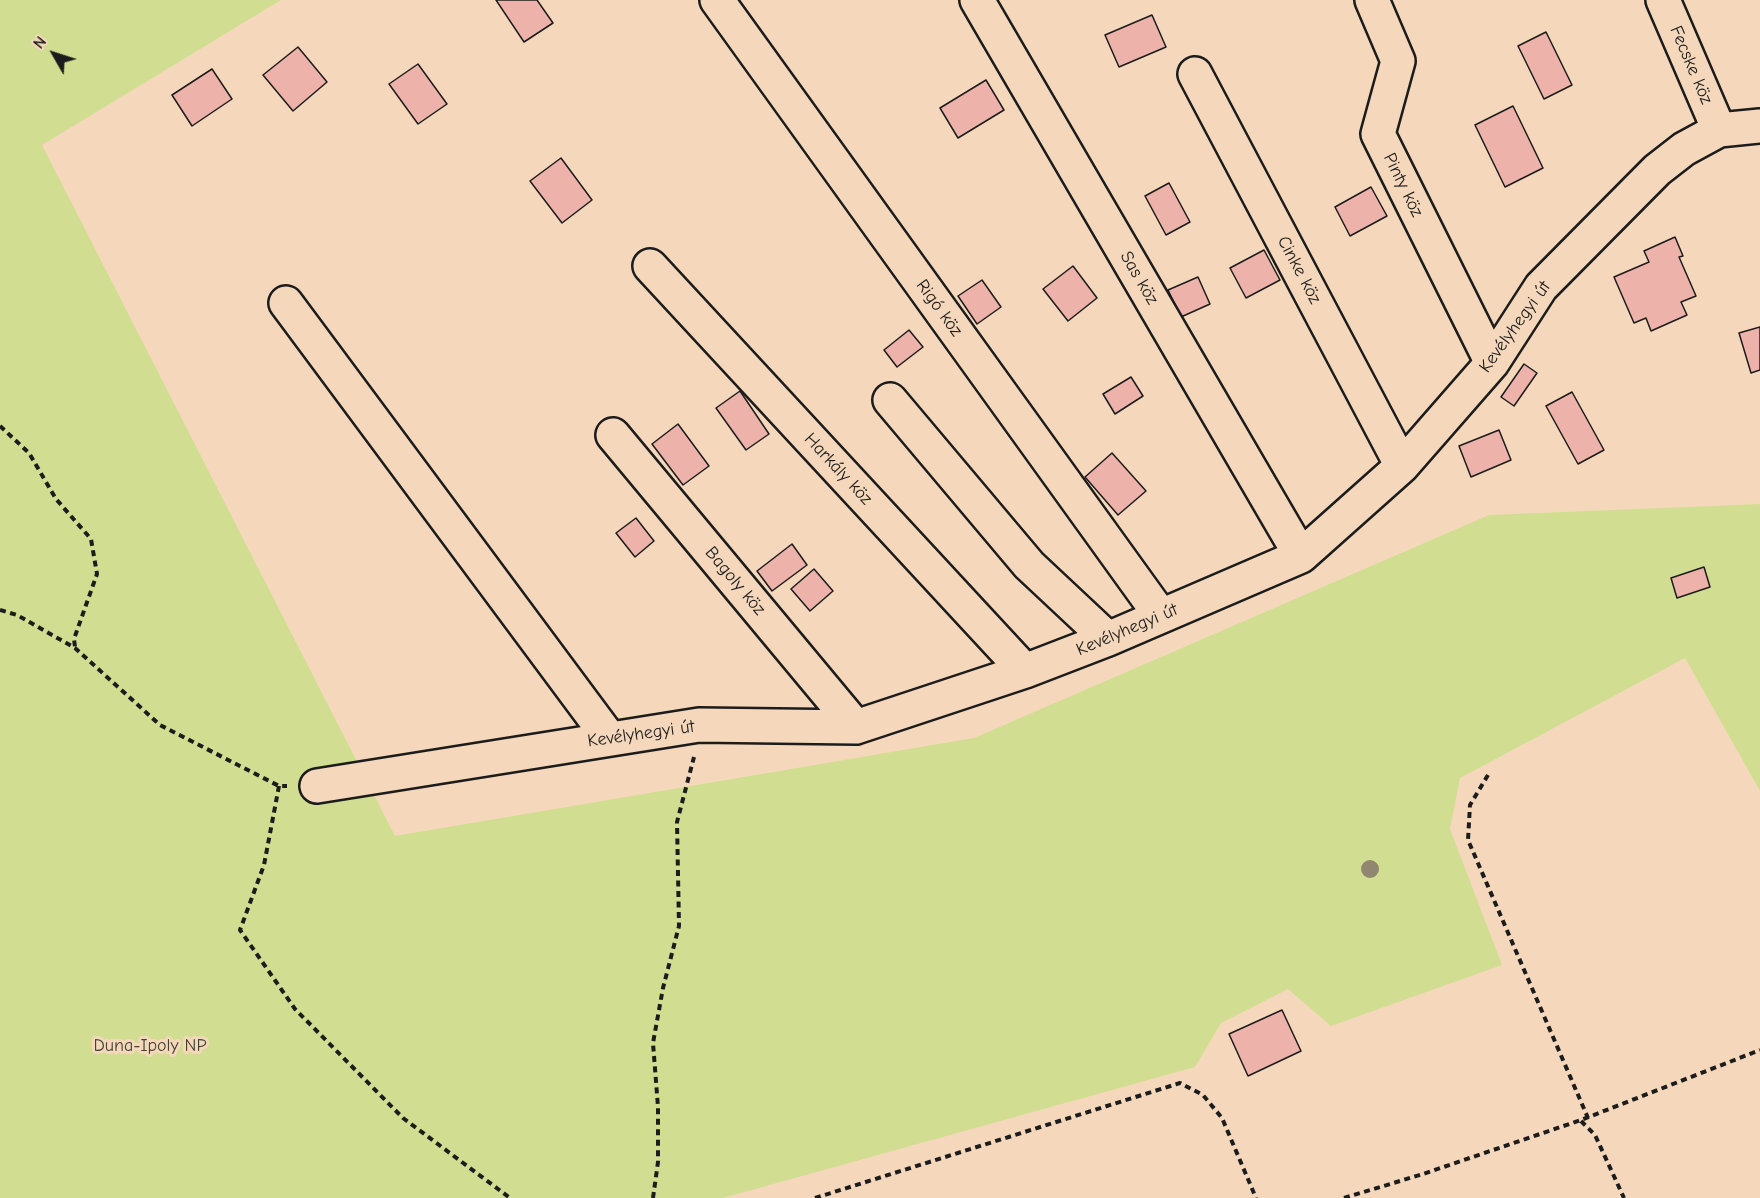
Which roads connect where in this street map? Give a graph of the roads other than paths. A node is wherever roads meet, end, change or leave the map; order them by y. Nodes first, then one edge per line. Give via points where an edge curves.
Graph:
1 (717, 0) edge
2 (977, 0) edge
3 (1372, 0) edge
4 (1663, 0) edge
5 (1195, 74) dead end
6 (1760, 126) edge
7 (1719, 130) junction
8 (651, 266) dead end
9 (286, 303) dead end
10 (1491, 363) junction
11 (890, 399) dead end
12 (613, 435) dead end
13 (1402, 466) junction
14 (1301, 556) junction
15 (1161, 616) junction
16 (1108, 639) junction
17 (1025, 671) junction
18 (856, 727) junction
19 (610, 739) junction
20 (317, 786) road end

1 - 15 street, Rigó köz
2 - 14 street, Sas köz
3 - 10 street, Pinty köz via 1398,62 1378,134
4 - 7 street, Fecske köz
5 - 13 street, Cinke köz
6 - 7 street, Kevélyhegyi út
7 - 10 street, Kevélyhegyi út via 1684,149 1658,170 1541,287
8 - 17 street, Harkály köz
9 - 19 street
10 - 13 street, Kevélyhegyi út
11 - 16 street via 1029,565
12 - 18 street, Bagoly köz
13 - 14 street, Kevélyhegyi út
14 - 15 street, Kevélyhegyi út
15 - 16 street, Kevélyhegyi út
16 - 17 street, Kevélyhegyi út
17 - 18 street, Kevélyhegyi út
18 - 19 street, Kevélyhegyi út via 699,725
19 - 20 street, Kevélyhegyi út

